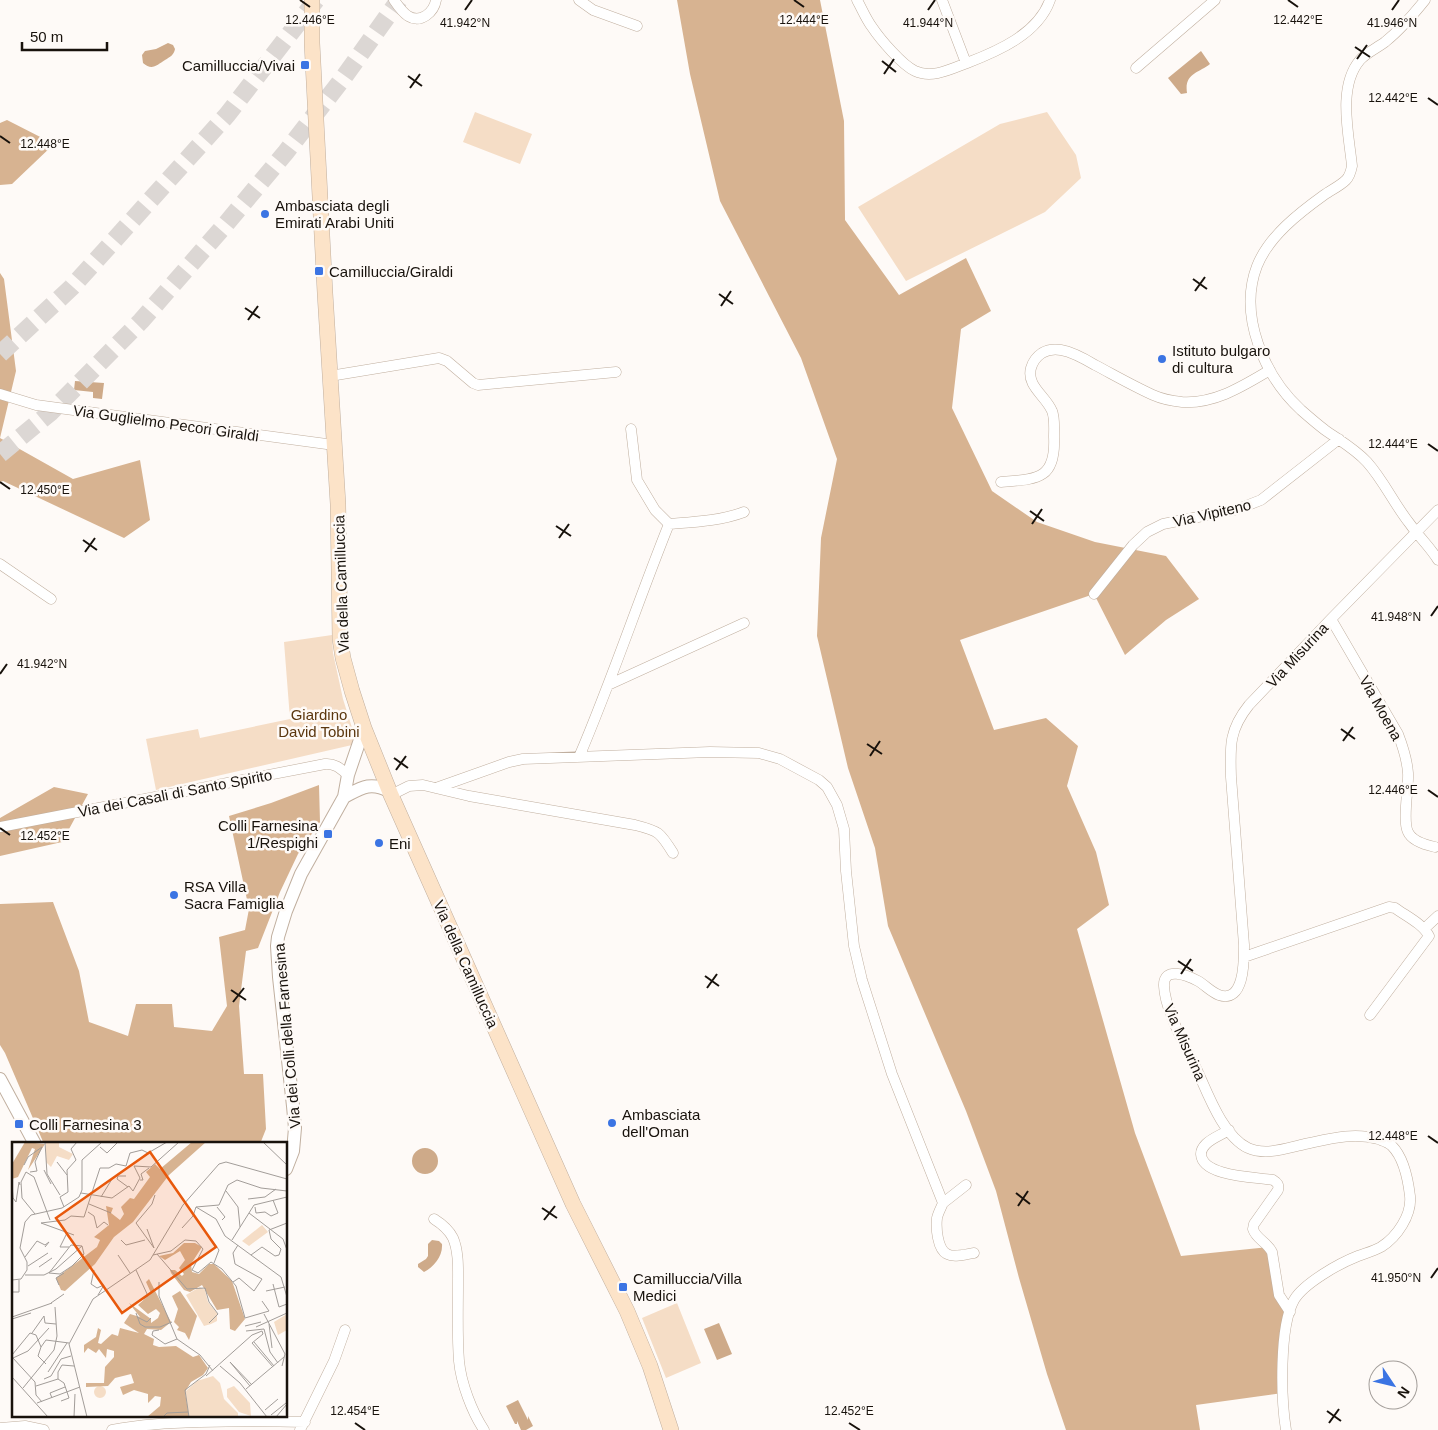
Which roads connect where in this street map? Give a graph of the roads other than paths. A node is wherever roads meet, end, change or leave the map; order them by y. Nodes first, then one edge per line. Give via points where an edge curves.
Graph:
1 (312, 0) edge
2 (394, 0) edge
3 (436, 0) edge
4 (579, 0) edge
5 (857, 0) edge
6 (942, 0) edge
7 (1050, 0) edge
8 (1425, 0) edge
9 (1209, 2) edge
10 (637, 26) dead end
11 (966, 63) junction
12 (1136, 68) dead end
13 (1270, 370) junction
14 (616, 372) dead end
15 (330, 376) junction
16 (0, 394) edge
17 (631, 429) dead end
18 (1339, 439) junction
19 (334, 445) junction
20 (1001, 482) dead end
21 (1438, 510) edge
22 (744, 512) dead end
23 (669, 524) junction
24 (1416, 532) junction
25 (1438, 560) edge
26 (0, 564) edge
27 (1094, 594) dead end
28 (50, 599) dead end
29 (1331, 619) junction
30 (744, 623) dead end
31 (608, 685) junction
32 (364, 728) junction
33 (579, 757) junction
34 (348, 775) junction
35 (436, 788) junction
36 (390, 793) junction
37 (344, 797) junction
38 (0, 827) edge
39 (1435, 847) dead end
40 (673, 853) dead end
41 (1438, 916) edge
42 (1424, 929) junction
43 (1244, 957) junction
44 (1370, 1015) dead end
45 (0, 1079) edge
46 (1229, 1130) junction
47 (33, 1142) edge
48 (288, 1164) edge
49 (966, 1185) dead end
50 (943, 1203) junction
51 (434, 1219) dead end
52 (974, 1253) dead end
53 (1290, 1312) junction
54 (345, 1330) dead end
55 (302, 1426) edge
56 (0, 1428) edge
57 (44, 1430) edge
58 (112, 1430) edge
59 (484, 1430) edge
60 (671, 1430) edge
61 (1286, 1430) edge

1 - 15 main road, Via della Camilluccia
2 - 3 street via 408,16 418,18 432,11
4 - 10 street via 593,10
5 - 11 street via 872,27 915,71 927,74
6 - 11 street
7 - 11 street via 1046,10 1016,40
8 - 13 street via 1393,35 1360,60 1352,76 1346,111 1352,166 1349,177 1294,219 1274,239 1259,262 1253,281 1252,311 1255,336
9 - 12 street
13 - 18 street via 1300,409
13 - 20 street via 1224,395 1210,400 1182,402 1153,395 1078,356 1060,350 1046,352 1036,358 1030,373 1034,386 1053,414 1053,460 1050,468 1039,477
14 - 15 street via 478,385 448,360 439,358
15 - 19 main road, Via della Camilluccia
16 - 19 street, Via Guglielmo Pecori Giraldi via 36,405
17 - 23 street via 637,480 655,510
18 - 24 street via 1359,454 1379,477
18 - 27 street, Via Vipiteno via 1261,500 1238,509 1163,524 1147,532
19 - 32 main road, Via della Camilluccia via 340,639 346,672
21 - 24 street, Via Misurina
22 - 23 street via 718,519
23 - 31 street
24 - 25 street
24 - 29 street, Via Misurina
26 - 28 street
29 - 39 street, Via Moena via 1402,744 1408,773 1407,831 1416,840
29 - 43 street, Via Misurina via 1250,705 1232,735 1231,777
30 - 31 street
31 - 33 street
32 - 34 street, Via dei Colli della Farnesina
32 - 36 main road, Via della Camilluccia
33 - 35 street via 516,760
33 - 50 street via 760,752 780,759 826,787 838,805 844,829 854,946 862,980 892,1074
34 - 37 street, Via dei Colli della Farnesina
34 - 38 street, Via dei Casali di Santo Spirito via 336,766 325,764
35 - 36 street via 414,785
35 - 40 street via 651,829 662,835
36 - 37 street via 371,785
36 - 60 main road, Via della Camilluccia via 569,1195 631,1319
37 - 48 street, Via dei Colli della Farnesina via 301,874 278,937 279,977 295,1128
41 - 42 street
42 - 43 street via 1389,907
42 - 44 street via 1428,938
43 - 46 street, Via Misurina via 1239,986 1227,996 1216,994 1198,981 1176,973 1165,977 1164,983 1173,1020
45 - 47 street
46 - 53 street via 1204,1145 1201,1156 1207,1165 1220,1172 1277,1182 1278,1190 1253,1229 1272,1252 1279,1294
46 - 53 street, Via Misurina via 1239,1142 1259,1151 1283,1150 1343,1137 1372,1138 1393,1146 1404,1166 1410,1202 1396,1233 1380,1247 1349,1260 1313,1282 1298,1294
49 - 50 street
50 - 52 street via 937,1216 937,1236 942,1250 953,1256
51 - 59 street via 448,1231 455,1246 459,1362 467,1393
53 - 61 street, Via Misurina via 1283,1361
54 - 55 street via 334,1362
55 - 58 street via 252,1421 132,1426
56 - 57 street via 25,1426

